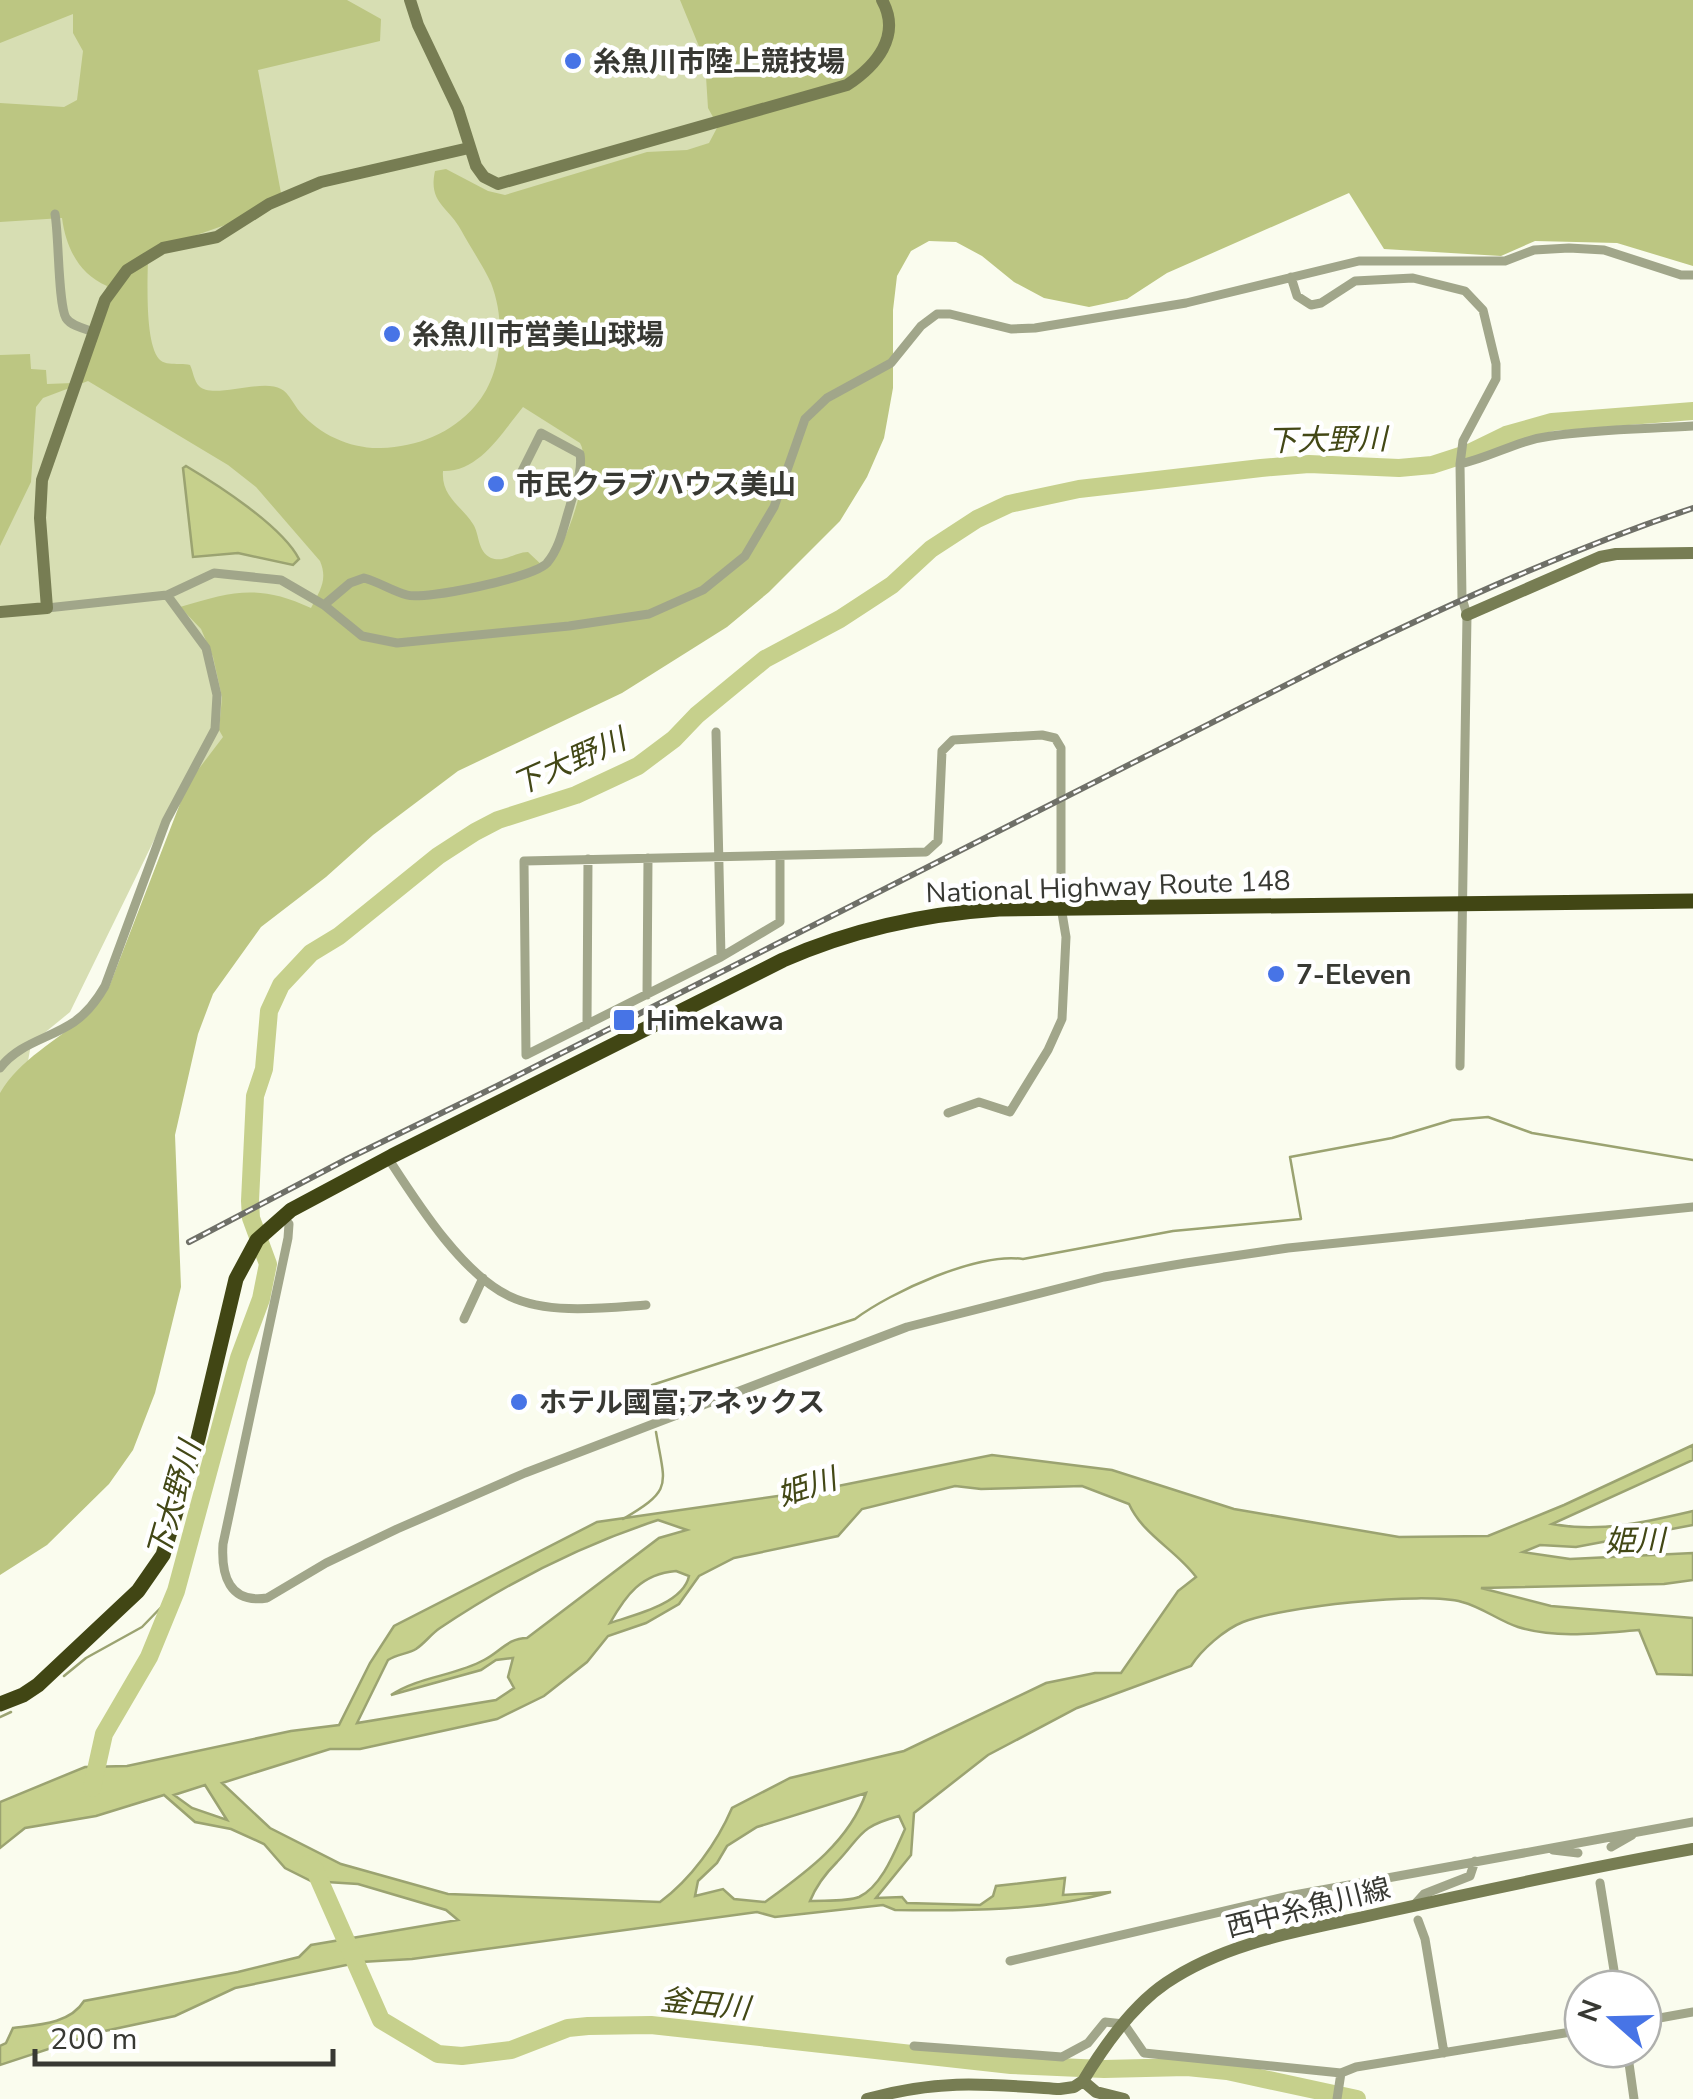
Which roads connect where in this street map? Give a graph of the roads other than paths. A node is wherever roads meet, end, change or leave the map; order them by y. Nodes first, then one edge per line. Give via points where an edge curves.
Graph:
1 (410, 0) edge
2 (882, 0) edge
3 (469, 148) junction
4 (54, 214) dead end
5 (1693, 275) edge
6 (1291, 277) junction
7 (94, 332) junction
8 (1693, 426) edge
9 (1460, 464) junction
10 (519, 476) dead end
11 (1693, 553) edge
12 (167, 595) junction
13 (324, 605) junction
14 (47, 608) junction
15 (0, 612) edge
16 (1467, 615) junction
17 (716, 732) dead end
18 (720, 855) junction
19 (780, 856) junction
20 (648, 858) junction
21 (588, 859) junction
22 (1693, 901) edge
23 (1462, 904) junction
24 (1061, 907) junction
25 (721, 957) junction
26 (647, 995) junction
27 (587, 1025) junction
28 (1460, 1066) dead end
29 (0, 1068) edge
30 (948, 1113) dead end
31 (388, 1158) junction
32 (1693, 1207) edge
33 (282, 1216) junction
34 (482, 1278) junction
35 (646, 1304) dead end
36 (464, 1320) dead end
37 (0, 1704) edge
38 (1693, 1822) edge
39 (1639, 1832) junction
40 (1611, 1847) dead end
41 (1546, 1848) junction
42 (1693, 1850) edge
43 (1578, 1853) dead end
44 (1475, 1861) junction
45 (1600, 1882) dead end
46 (1414, 1906) junction
47 (1418, 1920) dead end
48 (1010, 1961) dead end
49 (1615, 1969) edge
50 (1693, 2012) edge
51 (1663, 2017) edge
52 (1124, 2024) junction
53 (1563, 2033) edge
54 (914, 2046) dead end
55 (1444, 2052) junction
56 (1630, 2069) edge
57 (1341, 2073) junction
58 (1083, 2081) junction
59 (867, 2099) edge
60 (1124, 2099) edge
61 (1337, 2099) edge
62 (1634, 2099) edge

1 - 3 street
2 - 3 street via 890,23 879,59 846,85 510,183 484,177
3 - 7 street via 321,182 218,237 163,248 115,284
4 - 7 street via 67,319
5 - 6 street via 1604,250 1569,248 1534,250 1505,261 1359,261
6 - 9 street via 1297,296 1311,305 1365,278 1413,278 1454,286 1475,299 1484,310 1496,379 1463,440
6 - 13 street via 1035,328 937,314 890,363 827,398 806,419 774,507 745,556 703,590 650,614 397,643 362,636
7 - 14 street via 40,488
8 - 9 street via 1551,436
9 - 16 street
10 - 13 street via 541,433 580,454 564,528 542,567 409,596 364,578
11 - 16 street via 1600,557
12 - 13 street via 214,573 243,574 281,580
12 - 14 street
12 - 29 street via 206,648 217,695 215,730 166,821 105,986 73,1023 10,1054
14 - 15 street
16 - 23 street
17 - 18 street
18 - 19 street
18 - 20 street
18 - 25 street
19 - 24 street via 926,852 938,840 942,751 953,740 1055,738 1061,748
19 - 25 street via 780,922
20 - 21 street
20 - 26 street
21 - 27 street
21 - 27 street via 524,860 526,1056
22 - 23 highway, National Highway Route 148
23 - 24 highway, National Highway Route 148
23 - 28 street
24 - 30 street via 1062,1019 1048,1050 1010,1112 978,1102
24 - 31 highway, National Highway Route 148 via 916,917 817,945
25 - 26 street
26 - 27 street
31 - 33 highway, National Highway Route 148
31 - 34 street via 425,1217
32 - 33 street via 1186,1262 907,1328 524,1473 257,1599 229,1586 222,1544 288,1238
33 - 37 highway, National Highway Route 148 via 253,1246 236,1279 163,1556 138,1591 38,1685
34 - 35 street via 511,1298 570,1308
34 - 36 street
38 - 39 street
39 - 40 street
39 - 41 street
41 - 43 street
41 - 44 street
42 - 46 street, 西中糸魚川線
44 - 46 street via 1470,1876 1424,1894
44 - 48 street
45 - 49 street
46 - 52 street, 西中糸魚川線 via 1246,1944 1164,1984
47 - 55 street
50 - 51 street
52 - 54 street via 1106,2022 1088,2044 1062,2057
52 - 57 street via 1144,2053
52 - 58 street, 西中糸魚川線
53 - 55 street
55 - 57 street
56 - 62 street
57 - 61 street
58 - 59 street via 1060,2089 962,2082
58 - 60 street

